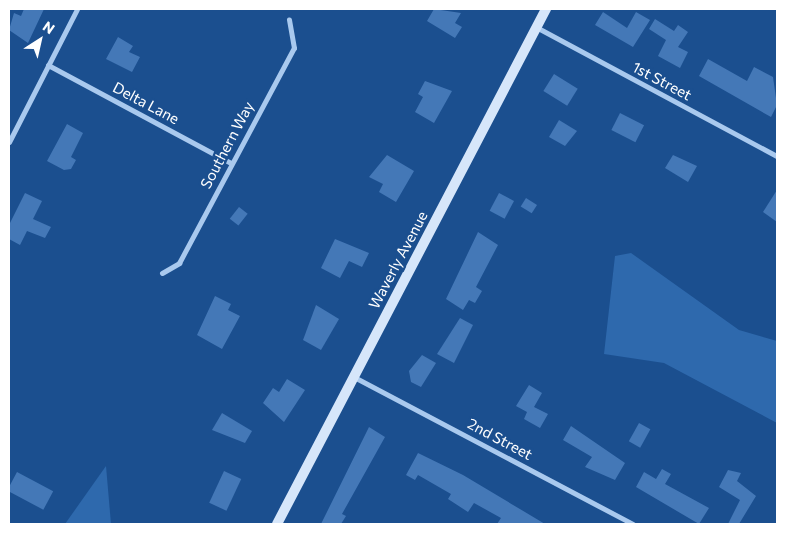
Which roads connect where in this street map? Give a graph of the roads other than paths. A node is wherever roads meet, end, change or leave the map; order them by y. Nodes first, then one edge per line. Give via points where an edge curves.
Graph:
1 (78, 9) edge
2 (546, 9) edge
3 (289, 19) dead end
4 (536, 27) junction
5 (48, 65) junction
6 (9, 142) edge
7 (777, 156) edge
8 (231, 163) junction
9 (162, 273) dead end
10 (354, 377) junction
11 (276, 524) edge
12 (633, 524) edge

1 - 5 street
2 - 4 street, Waverly Avenue
3 - 8 street, Southern Way via 294,48
4 - 7 street, 1st Street
4 - 10 street, Waverly Avenue
5 - 6 street
5 - 8 street, Delta Lane
8 - 9 street, Southern Way via 179,263
10 - 11 street, Waverly Avenue
10 - 12 street, 2nd Street

